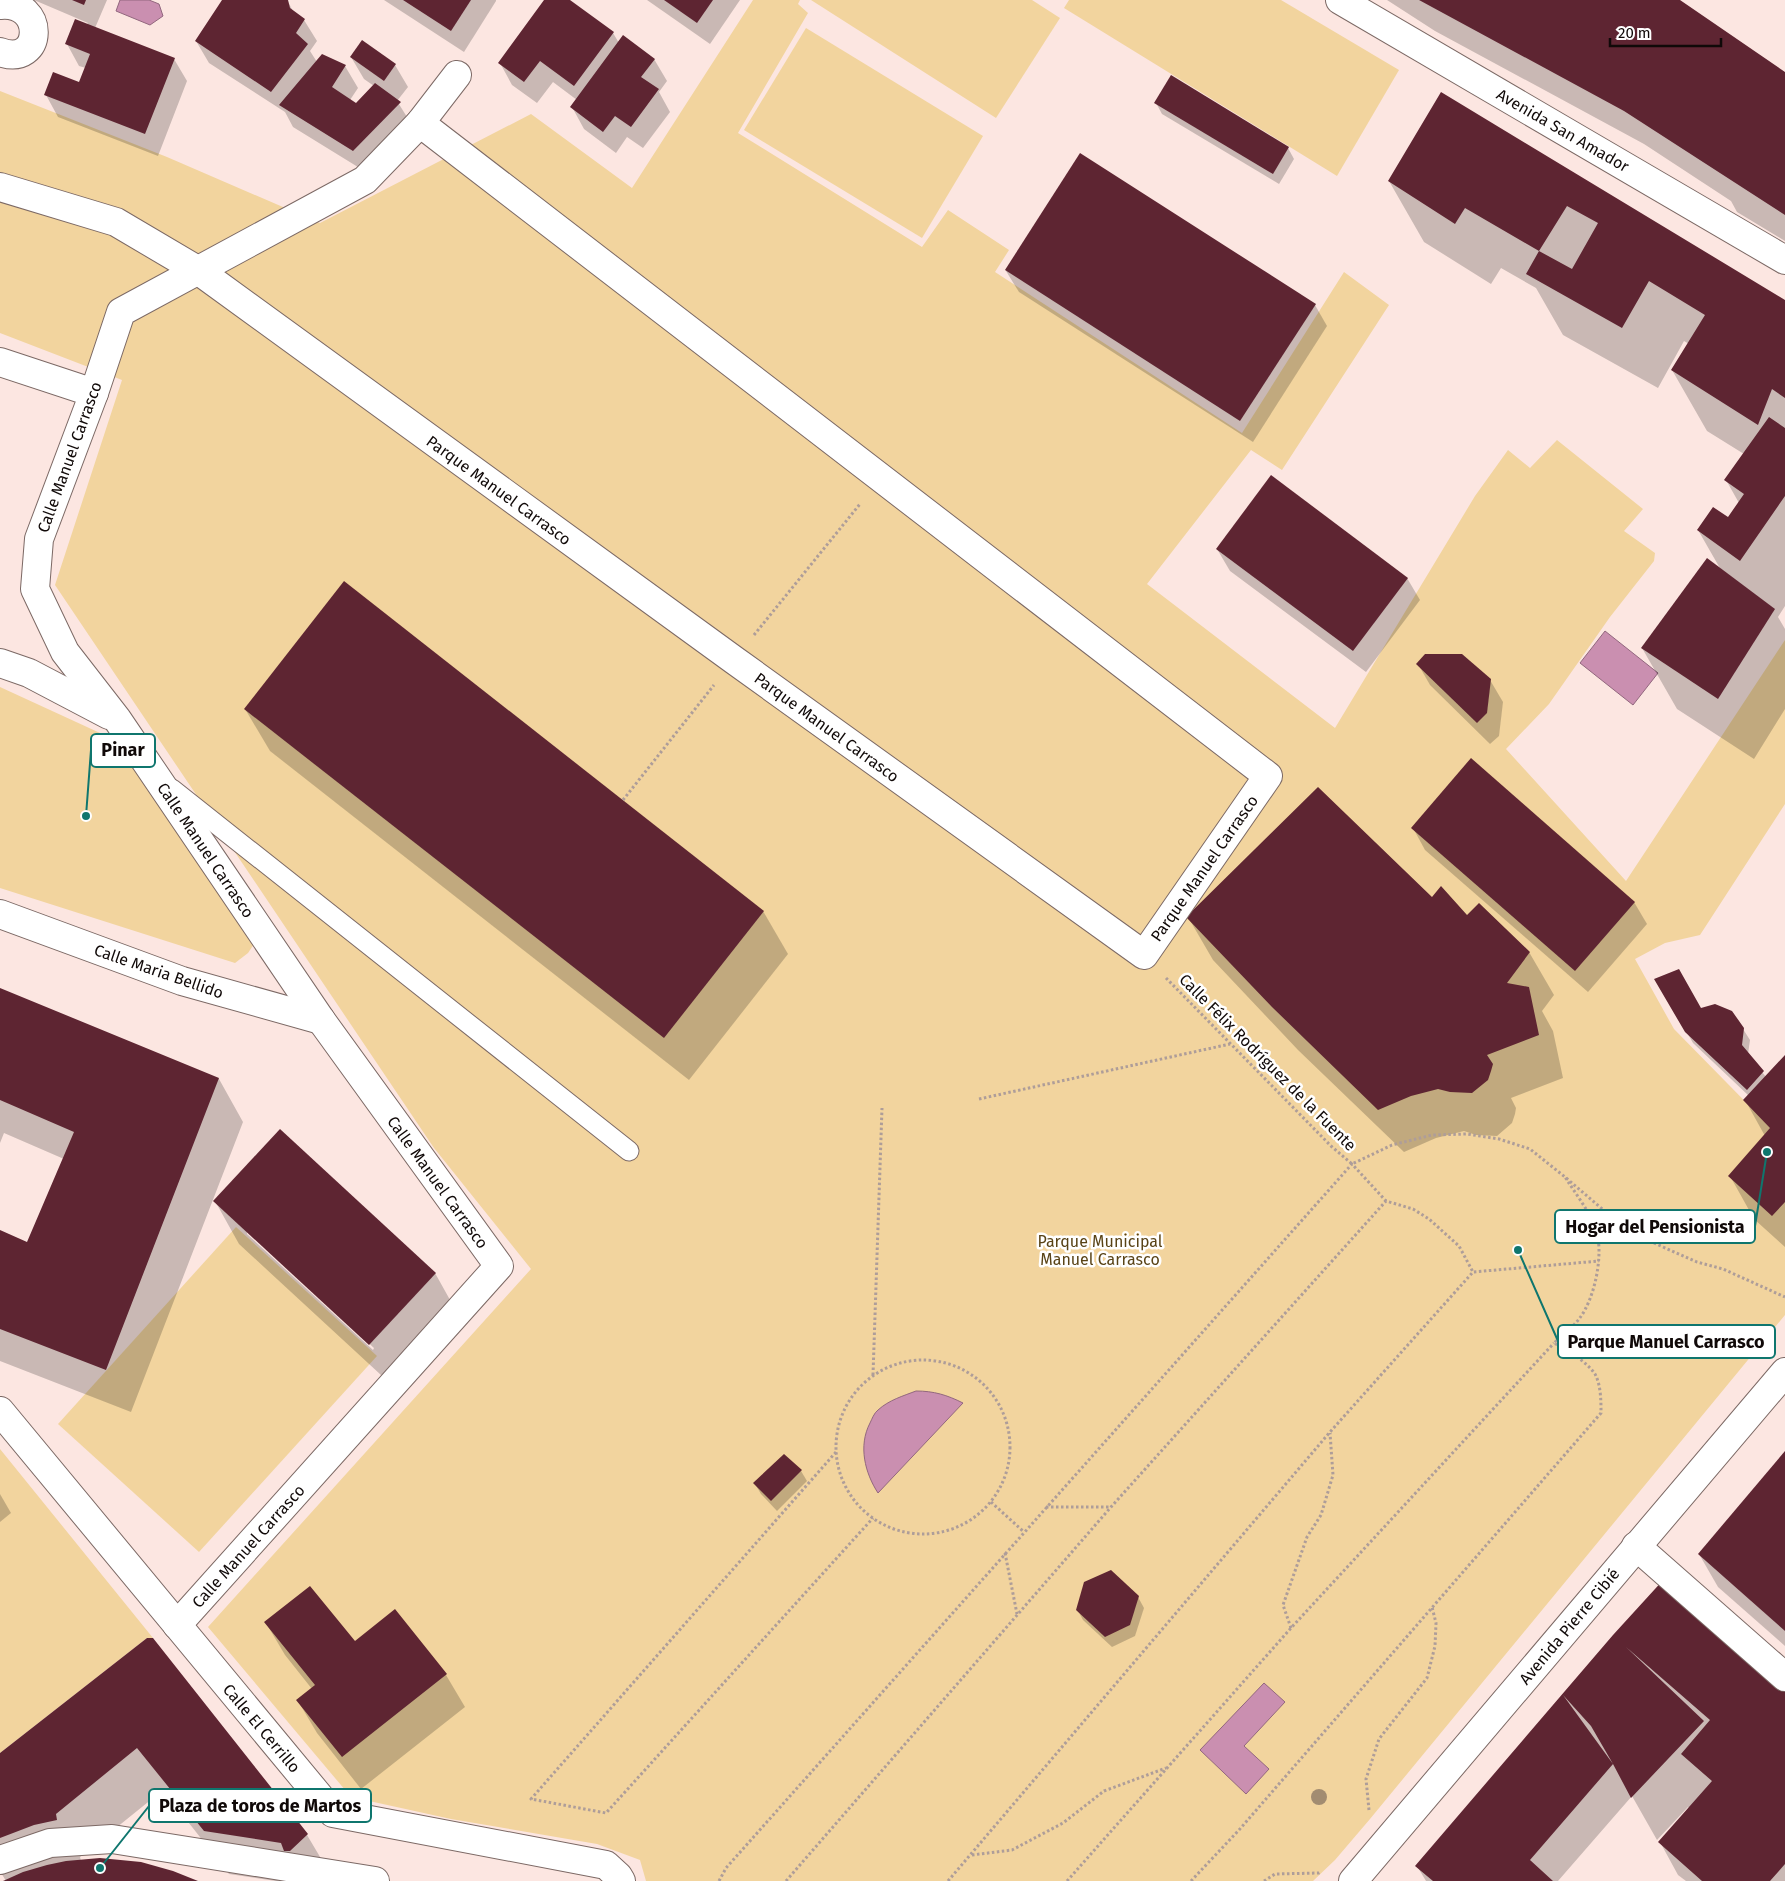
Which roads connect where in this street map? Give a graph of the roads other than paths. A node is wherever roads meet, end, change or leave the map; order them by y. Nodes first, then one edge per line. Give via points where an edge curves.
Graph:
1 (1340, 0) edge
2 (0, 5) edge
3 (0, 52) edge
4 (457, 75) dead end
5 (420, 123) junction
6 (0, 187) edge
7 (1785, 260) edge
8 (199, 271) junction
9 (0, 362) edge
10 (94, 393) junction
11 (0, 663) edge
12 (117, 719) junction
13 (156, 777) junction
14 (0, 914) edge
15 (321, 1020) junction
16 (629, 1151) dead end
17 (1785, 1372) edge
18 (0, 1411) edge
19 (1636, 1546) junction
20 (177, 1625) junction
21 (1785, 1677) edge
22 (0, 1860) edge
23 (375, 1881) edge
24 (621, 1881) edge
25 (1353, 1881) edge

1 - 7 street, Avenida San Amador
2 - 3 street via 10,3 26,9 35,32 28,47 21,52
4 - 5 street, Calle Manuel Carrasco
5 - 8 street, Calle Manuel Carrasco via 364,180
5 - 8 street, Parque Manuel Carrasco via 1268,776 1144,955
6 - 8 street, Parque Manuel Carrasco via 116,222
8 - 10 street, Calle Manuel Carrasco via 121,312
9 - 10 street
10 - 12 street, Calle Manuel Carrasco via 38,539 35,589 66,652
11 - 12 street via 29,673
12 - 13 street, Calle Manuel Carrasco
13 - 15 street, Calle Manuel Carrasco
13 - 16 lane
14 - 15 street, Calle Maria Bellido via 182,981
15 - 20 street, Calle Manuel Carrasco via 499,1266
17 - 19 street, Avenida Pierre Cibié
18 - 20 street, Calle El Cerrillo
19 - 21 street
19 - 25 street, Avenida Pierre Cibié
20 - 24 street, Calle El Cerrillo via 333,1813 606,1865
22 - 23 street via 50,1843 112,1839

